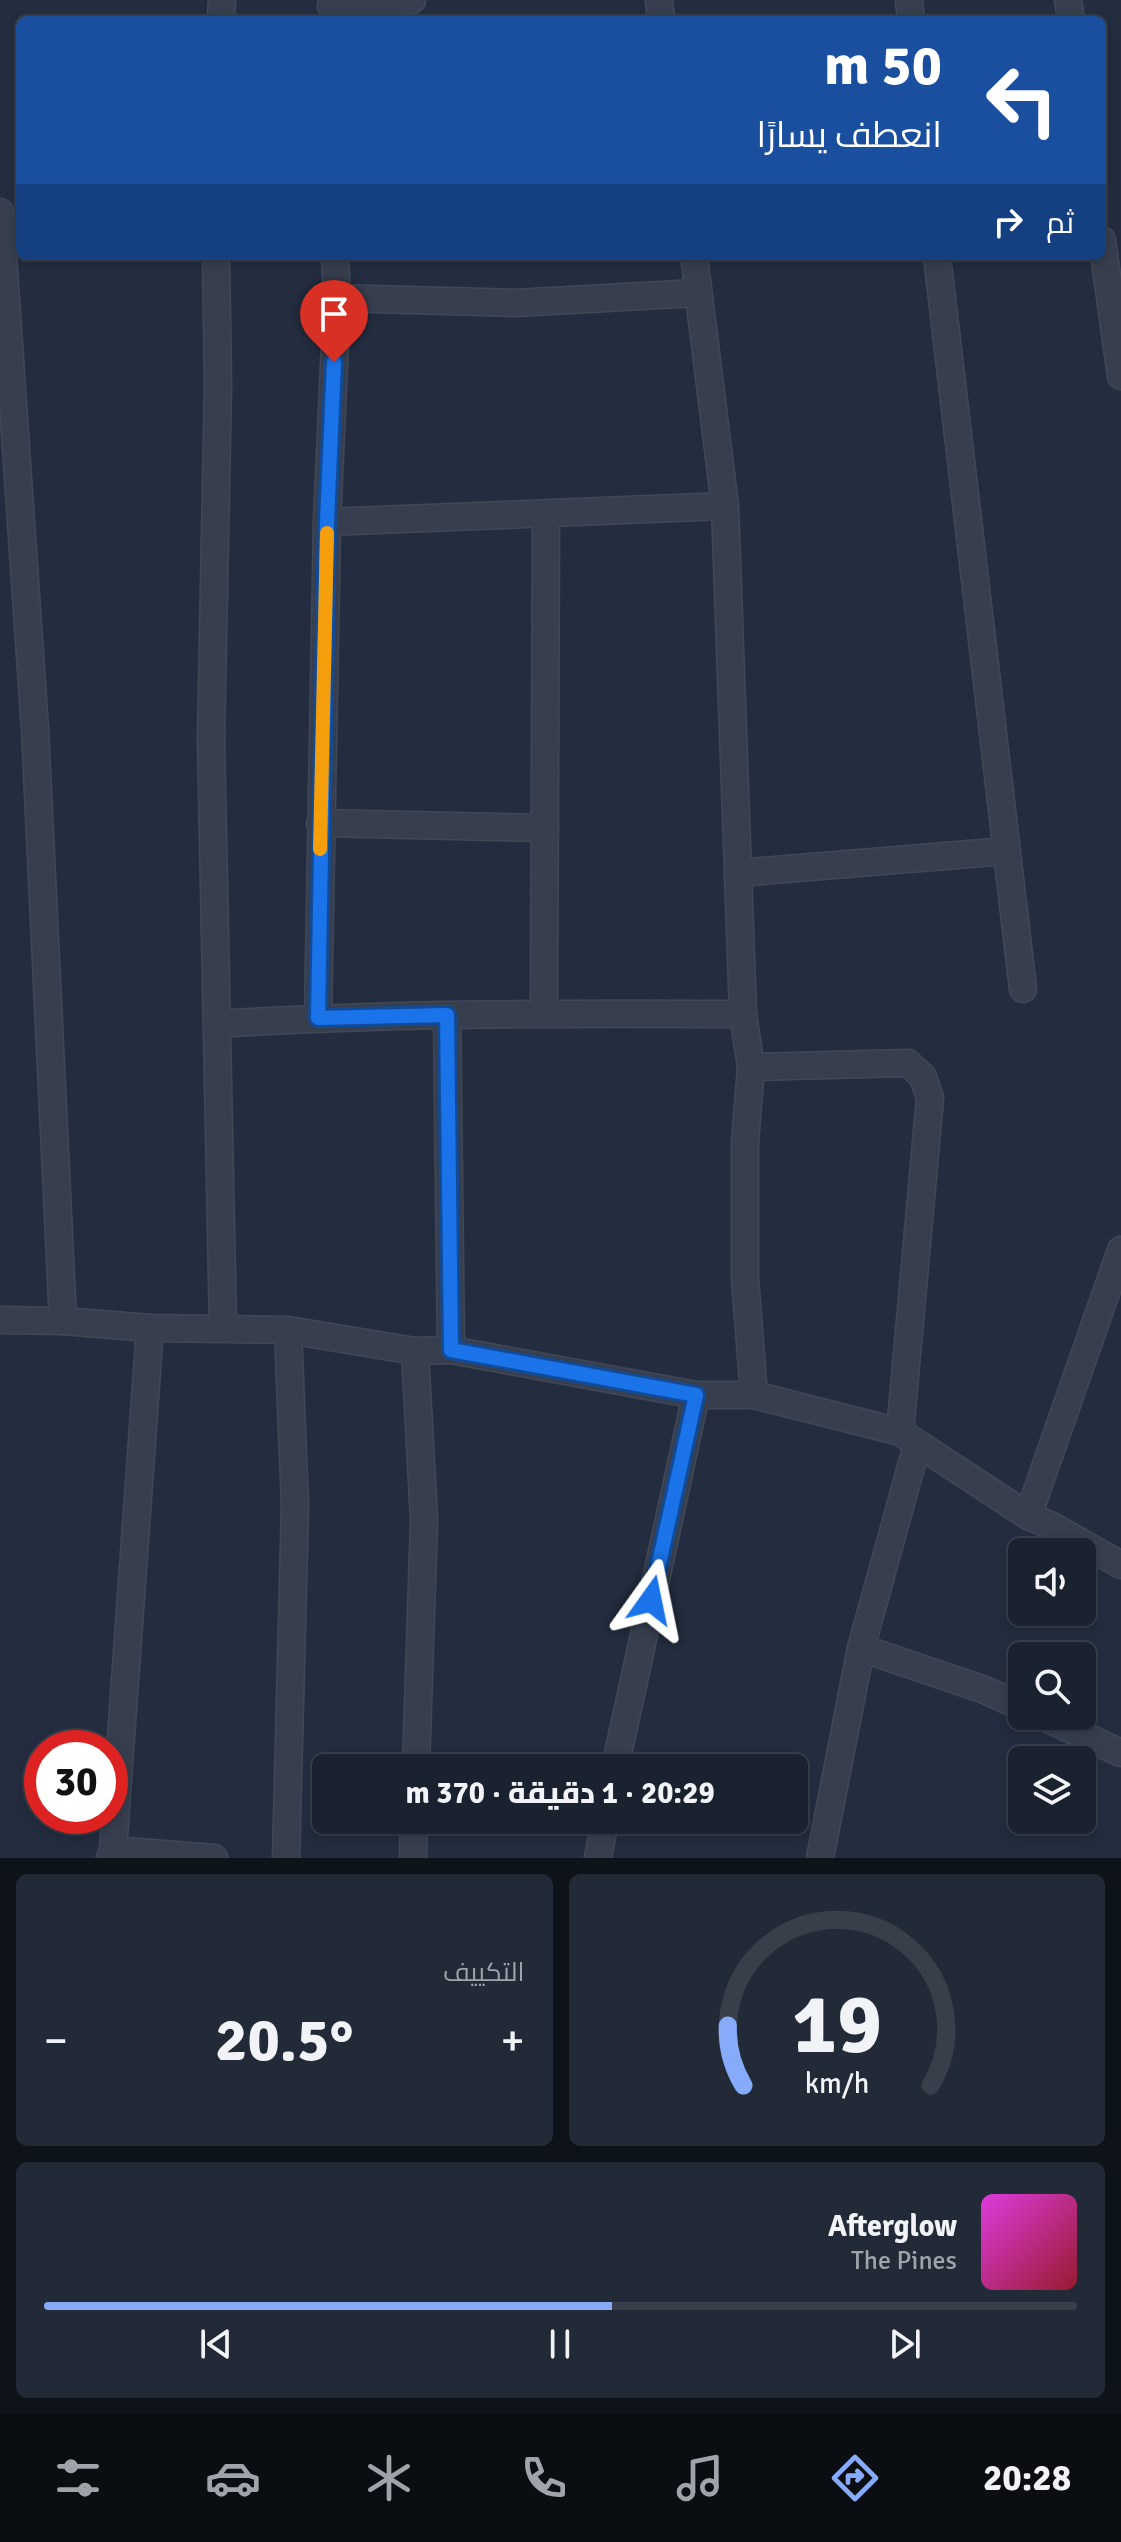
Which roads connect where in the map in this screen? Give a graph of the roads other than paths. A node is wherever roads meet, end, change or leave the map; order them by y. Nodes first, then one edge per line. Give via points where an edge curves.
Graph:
1 (412, 0) edge
2 (330, 9) edge
3 (0, 212) edge
4 (216, 260) edge
5 (335, 260) edge
6 (694, 260) edge
7 (937, 260) edge
8 (1105, 260) edge
9 (697, 293) junction
10 (337, 298) junction
11 (1121, 376) edge
12 (725, 506) junction
13 (546, 513) junction
14 (327, 522) junction
15 (320, 823) junction
16 (545, 828) junction
17 (1006, 851) junction
18 (738, 873) junction
19 (1023, 989) dead end
20 (544, 1013) junction
21 (743, 1014) junction
22 (447, 1015) junction
23 (318, 1018) junction
24 (217, 1024) junction
25 (751, 1067) junction
26 (1121, 1252) edge
27 (0, 1320) edge
28 (63, 1321) junction
29 (150, 1328) junction
30 (223, 1328) junction
31 (288, 1330) junction
32 (451, 1350) junction
33 (415, 1351) junction
34 (696, 1395) junction
35 (754, 1395) junction
36 (908, 1438) junction
37 (1028, 1516) junction
38 (1121, 1565) edge
39 (861, 1648) junction
40 (1008, 1701) edge
41 (1072, 1730) edge
42 (1121, 1753) edge
43 (416, 1754) edge
44 (618, 1754) edge
45 (414, 1834) edge
46 (602, 1834) edge
47 (111, 1854) edge
48 (214, 1858) edge
49 (286, 1858) edge
50 (413, 1858) edge
51 (598, 1858) edge
52 (820, 1858) edge

1 - 2 street
3 - 28 street via 35,729
4 - 24 street via 211,739
5 - 10 street
6 - 9 street
7 - 17 street
8 - 11 street
9 - 10 street via 516,303
9 - 12 street
10 - 14 street
12 - 13 street
12 - 18 street
13 - 14 street
13 - 16 street
14 - 15 street
15 - 16 street
15 - 23 street
16 - 20 street
17 - 18 street
17 - 19 street
18 - 21 street
20 - 21 street
20 - 22 street
21 - 25 street
22 - 23 street
22 - 32 street
23 - 24 street
24 - 30 street
25 - 35 street via 745,1278
25 - 36 street via 908,1063 923,1077 930,1098
26 - 37 street
27 - 28 street
28 - 29 street
29 - 30 street
29 - 47 street
30 - 31 street
31 - 33 street
31 - 49 street via 295,1506
32 - 33 street
32 - 34 street
33 - 43 street via 424,1520
34 - 35 street
34 - 44 street
35 - 36 street
36 - 37 street
36 - 39 street
37 - 38 street
39 - 40 street
39 - 52 street
41 - 42 street
45 - 50 street
46 - 51 street
47 - 48 street

